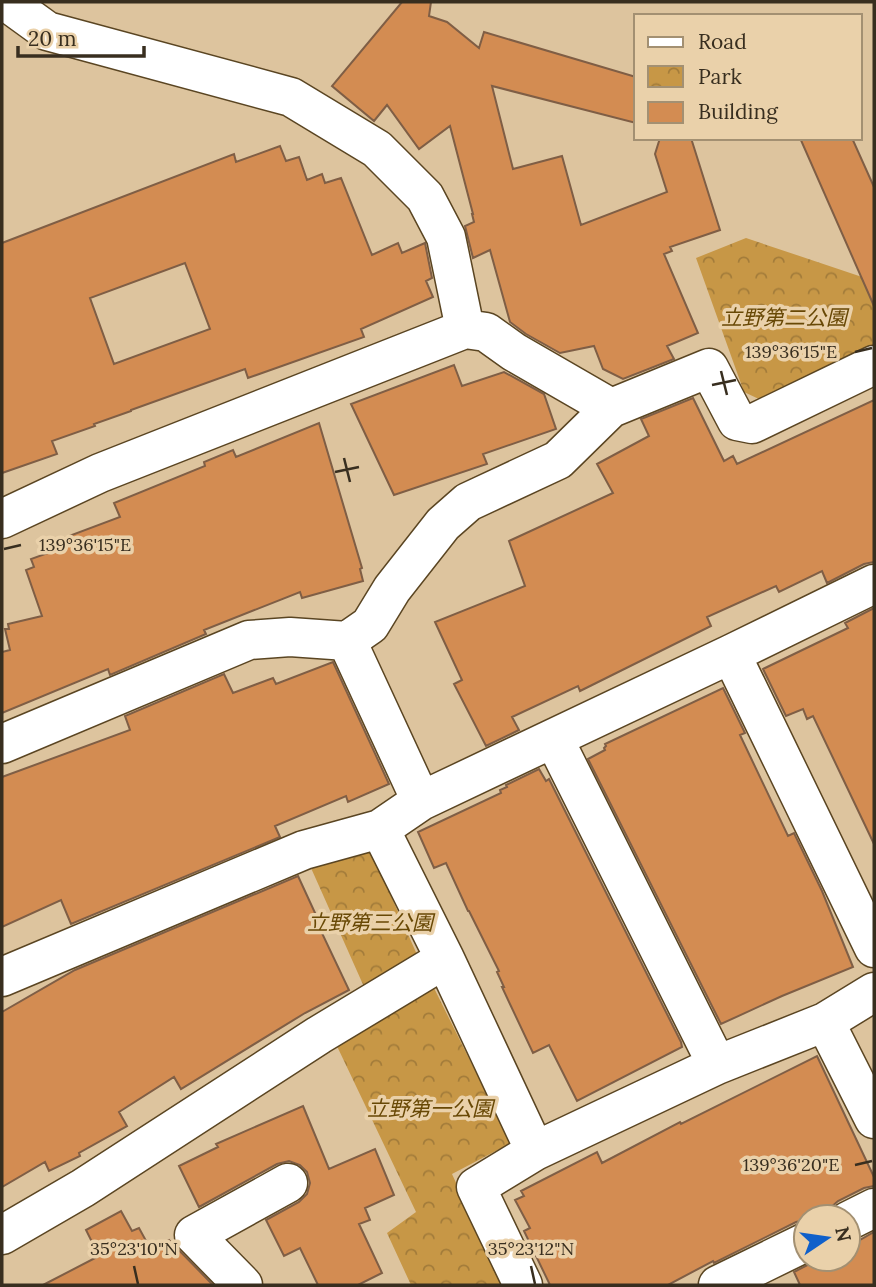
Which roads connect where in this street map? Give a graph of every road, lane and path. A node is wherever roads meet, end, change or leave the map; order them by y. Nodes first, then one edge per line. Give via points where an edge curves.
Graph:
1 (7, 2) edge
2 (465, 328) junction
3 (874, 365) edge
4 (611, 408) junction
5 (2, 519) edge
6 (874, 584) edge
7 (347, 641) junction
8 (731, 654) junction
9 (554, 739) junction
10 (2, 744) edge
11 (421, 801) junction
12 (380, 829) junction
13 (874, 948) edge
14 (445, 959) junction
15 (2, 977) edge
16 (874, 992) edge
17 (825, 1022) junction
18 (717, 1065) junction
19 (874, 1119) edge
20 (535, 1151) junction
21 (288, 1182) dead end
22 (2, 1236) edge
23 (792, 1249) edge
24 (243, 1285) edge
25 (523, 1285) edge
26 (718, 1285) edge

1 - 2 street via 47,31 290,97 377,149 425,197 446,237
2 - 4 street via 486,332
2 - 5 street via 100,473
3 - 4 street via 752,424 737,421 709,368
4 - 7 street via 558,460 468,502 443,524 370,625
6 - 8 street
7 - 10 street via 250,640
7 - 11 street
8 - 9 street
8 - 13 street
9 - 11 street
9 - 18 street
11 - 12 street
12 - 14 street
12 - 15 street via 304,850
14 - 20 street
14 - 22 street
16 - 17 street
17 - 18 street
17 - 19 street
18 - 20 street
20 - 25 street via 476,1187
21 - 24 street via 194,1235
23 - 26 street

